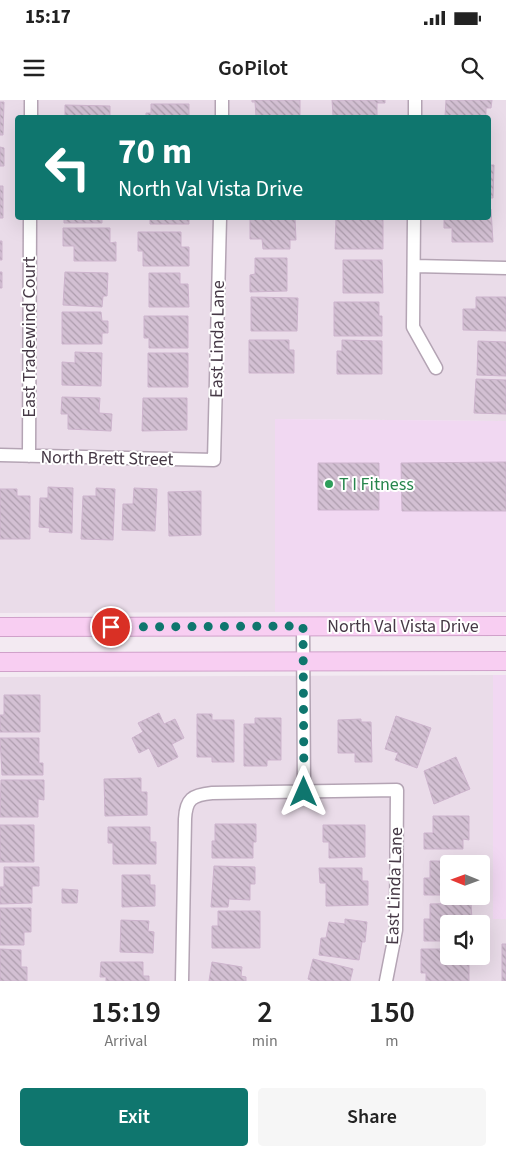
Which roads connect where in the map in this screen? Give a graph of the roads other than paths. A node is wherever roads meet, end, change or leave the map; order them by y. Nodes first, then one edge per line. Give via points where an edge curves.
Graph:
1 (31, 100) edge
2 (222, 100) edge
3 (415, 100) edge
4 (31, 115) edge
5 (222, 115) edge
6 (415, 115) edge
7 (30, 220) edge
8 (220, 220) edge
9 (414, 220) edge
10 (414, 266) junction
11 (506, 268) edge
12 (436, 368) dead end
13 (0, 456) edge
14 (29, 456) junction
15 (214, 460) joint
16 (303, 626) junction
17 (506, 626) edge
18 (0, 627) edge
19 (304, 661) junction
20 (506, 661) edge
21 (0, 662) edge
22 (304, 792) junction
23 (182, 981) edge
24 (386, 981) edge

1 - 4 street
2 - 5 street
3 - 6 street
7 - 14 street, East Tradewind Court
8 - 15 street, East Linda Lane
9 - 10 street
10 - 11 street
10 - 12 street via 413,327
13 - 14 street, North Brett Street
14 - 15 street, North Brett Street
16 - 17 main road, North Val Vista Drive
16 - 18 main road, North Val Vista Drive
16 - 19 street
19 - 20 main road, North Val Vista Drive
19 - 21 main road, North Val Vista Drive
19 - 22 street
22 - 23 street via 212,793 197,796 187,804
22 - 24 street, East Linda Lane via 397,790 396,930

